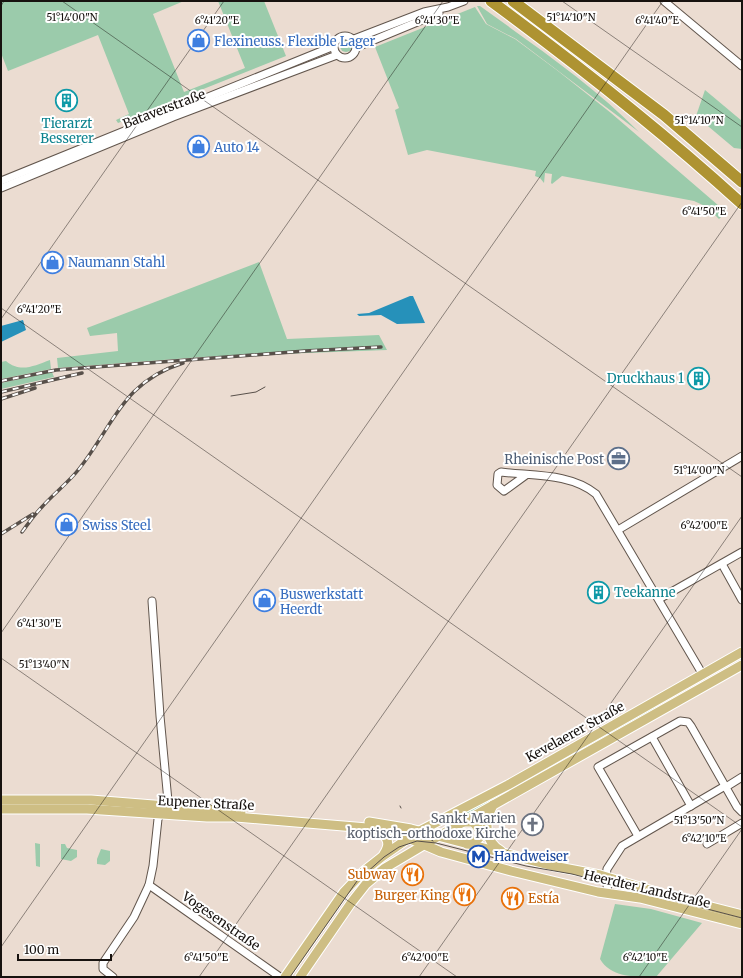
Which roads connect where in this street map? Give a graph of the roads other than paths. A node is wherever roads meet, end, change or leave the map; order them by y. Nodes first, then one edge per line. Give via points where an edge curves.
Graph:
1 (464, 1) edge
2 (491, 1) edge
3 (513, 1) edge
4 (664, 1) edge
5 (448, 7) junction
6 (354, 39) junction
7 (334, 46) junction
8 (357, 47) junction
9 (337, 55) junction
10 (742, 66) edge
11 (1, 181) edge
12 (742, 182) edge
13 (1, 188) edge
14 (742, 204) edge
15 (742, 456) edge
16 (526, 475) dead end
17 (618, 530) junction
18 (742, 552) edge
19 (722, 564) junction
20 (659, 599) junction
21 (742, 600) edge
22 (152, 601) dead end
23 (742, 652) edge
24 (742, 665) edge
25 (703, 675) junction
26 (652, 736) junction
27 (742, 777) edge
28 (726, 786) junction
29 (1, 800) edge
30 (166, 805) junction
31 (493, 805) junction
32 (691, 806) junction
33 (1, 809) edge
34 (742, 812) edge
35 (161, 814) junction
36 (463, 822) junction
37 (742, 823) edge
38 (375, 829) junction
39 (420, 831) junction
40 (638, 836) junction
41 (438, 837) junction
42 (409, 838) junction
43 (424, 844) junction
44 (465, 844) junction
45 (707, 844) dead end
46 (412, 852) junction
47 (441, 852) junction
48 (511, 855) junction
49 (383, 856) junction
50 (606, 877) junction
51 (149, 885) junction
52 (608, 893) junction
53 (742, 915) edge
54 (742, 924) edge
55 (113, 977) edge
56 (280, 977) edge
57 (285, 977) edge
58 (300, 977) edge

1 - 5 street, Bataverstraße
2 - 14 highway via 618,97
3 - 12 highway via 664,115
4 - 10 street
5 - 6 street, Bataverstraße via 424,12
5 - 8 street, Bataverstraße
6 - 7 street, Bataverstraße via 341,37
6 - 8 street
7 - 9 street
7 - 11 street, Bataverstraße
8 - 9 street, Bataverstraße via 356,52 349,58
9 - 13 street, Bataverstraße via 173,117
15 - 17 street
16 - 17 street via 579,482 596,494
17 - 20 street
18 - 19 street
19 - 20 street
19 - 21 street
20 - 25 street
22 - 30 street, Eupener Straße via 169,792
23 - 25 main road, Kevelaerer Straße
24 - 31 main road, Kevelaerer Straße
25 - 39 main road, Kevelaerer Straße
26 - 28 street via 680,720 688,722
26 - 32 street
26 - 40 street via 598,767
27 - 28 street
28 - 32 street
28 - 34 street
29 - 30 main road, Eupener Straße via 91,800
30 - 35 street
30 - 39 main road, Eupener Straße via 369,822
31 - 36 main road, Kevelaerer Straße
31 - 48 main road via 487,821 488,834 494,846
32 - 40 street
33 - 35 main road, Eupener Straße via 87,809
35 - 38 main road, Eupener Straße via 236,817
35 - 51 street via 158,818
36 - 41 main road, Kevelaerer Straße
36 - 44 main road via 472,822 480,830 479,838
37 - 45 street
38 - 42 main road, Eupener Straße
38 - 49 main road via 386,835 388,840
39 - 41 main road, Heerdter Landstraße
39 - 42 main road, Kevelaerer Straße
40 - 50 street via 619,848 608,865
41 - 43 main road, Kevelaerer Straße
41 - 44 main road, Heerdter Landstraße
42 - 43 main road, Heerdter Landstraße
42 - 49 main road, Kevelaerer Straße
43 - 46 main road, Kevelaerer Straße
43 - 47 main road, Heerdter Landstraße
44 - 48 main road, Heerdter Landstraße
46 - 47 main road
46 - 58 main road, Kevelaerer Straße via 385,868 360,892
47 - 52 main road, Heerdter Landstraße
48 - 50 main road, Heerdter Landstraße
49 - 57 main road, Kevelaerer Straße via 344,892
50 - 52 street
50 - 53 main road, Heerdter Landstraße
51 - 55 street via 134,917 104,960 103,969
51 - 56 street, Vogesenstraße
52 - 54 main road, Heerdter Landstraße

